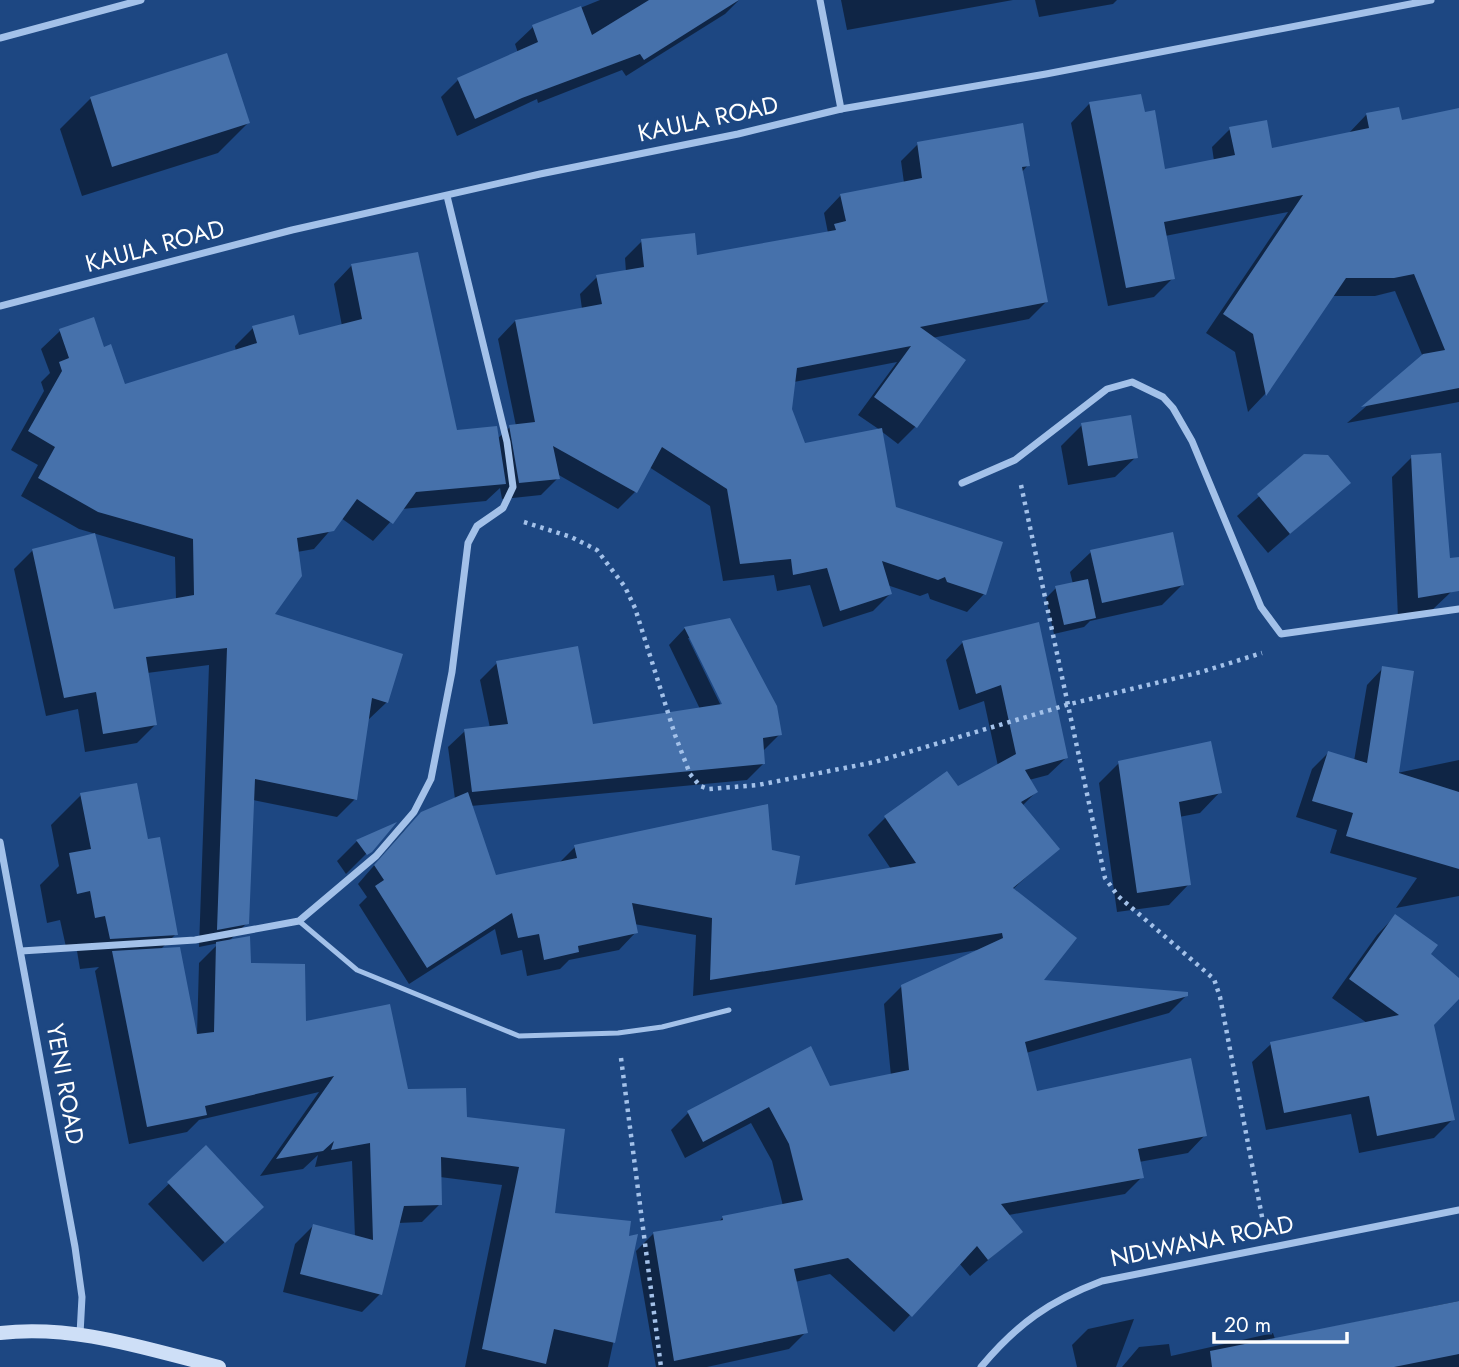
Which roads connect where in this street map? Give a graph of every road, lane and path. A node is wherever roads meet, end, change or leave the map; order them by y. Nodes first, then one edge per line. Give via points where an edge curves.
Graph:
1 (141, 0) edge
2 (820, 0) edge
3 (1431, 0) edge
4 (1418, 1) edge
5 (0, 38) edge
6 (841, 109) junction
7 (447, 196) junction
8 (0, 306) edge
9 (1015, 460) junction
10 (962, 483) dead end
11 (503, 508) junction
12 (1459, 609) edge
13 (1281, 634) junction
14 (1070, 704) junction
15 (0, 842) edge
16 (299, 921) junction
17 (21, 951) junction
18 (729, 1010) dead end
19 (618, 1033) junction
20 (1459, 1210) edge
21 (1268, 1247) junction
22 (0, 1333) edge
23 (80, 1334) junction
24 (219, 1367) edge
25 (661, 1367) edge
26 (981, 1367) edge

1 - 5 street
2 - 6 street
3 - 4 street, KAULA ROAD
4 - 6 street, KAULA ROAD
6 - 7 street, KAULA ROAD
7 - 8 street, KAULA ROAD via 292,230
7 - 11 street via 506,442 513,487
9 - 10 street
9 - 13 street via 1107,389 1132,382 1163,397 1192,440 1261,607
9 - 14 path
11 - 14 path via 519,520 597,550 625,587 675,735 690,774 700,786 758,785 875,762
11 - 16 street via 477,526 468,543 452,672 431,779 414,812 376,856
12 - 13 street
13 - 14 path via 1260,655
14 - 21 path via 1105,878 1118,896 1214,979
15 - 17 street, YENI ROAD
16 - 17 street via 195,940
16 - 19 lane via 357,970 519,1036
17 - 23 street, YENI ROAD via 75,1247 82,1297
18 - 19 lane
19 - 25 path
20 - 21 street, NDLWANA ROAD
21 - 26 street, NDLWANA ROAD via 1102,1281 1063,1295 1018,1326
22 - 23 street via 34,1329
23 - 24 street

